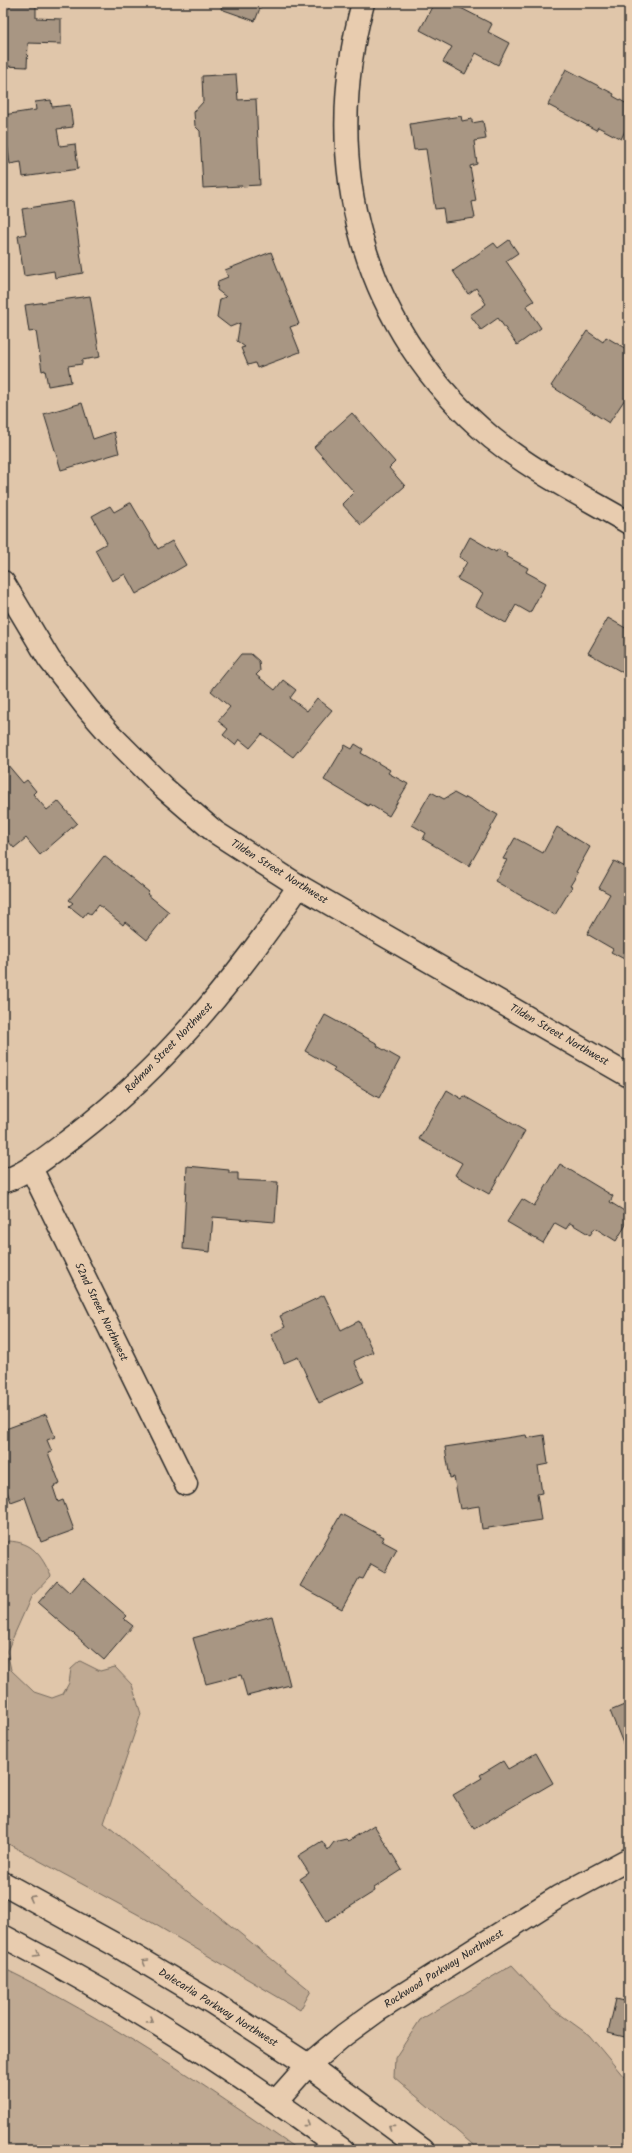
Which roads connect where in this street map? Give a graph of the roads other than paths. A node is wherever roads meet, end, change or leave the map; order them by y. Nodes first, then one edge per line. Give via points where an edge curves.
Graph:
1 (364, 3) edge
2 (629, 523) edge
3 (3, 582) edge
4 (299, 886) junction
5 (629, 1076) edge
6 (31, 1168) junction
7 (3, 1182) edge
8 (186, 1484) dead end
9 (629, 1859) edge
10 (3, 1883) edge
11 (3, 1936) edge
12 (308, 2065) junction
13 (276, 2101) junction
14 (342, 2150) edge
15 (422, 2150) edge

1 - 2 street via 350,62 346,146 352,201 358,228 376,281 388,306 409,343 434,378 478,425 528,464
3 - 4 street, Tilden Street Northwest via 49,658 68,685 109,733 164,788 215,832
4 - 5 street, Tilden Street Northwest
4 - 6 street, Rodman Street Northwest via 229,984 191,1029 150,1071 106,1110
6 - 7 street
6 - 8 street, 52nd Street Northwest
9 - 12 street, Rockwood Parkway Northwest via 558,1897 377,2011
12 -> 10 street, Dalecarlia Parkway Northwest via 154,1967
11 -> 13 street via 129,2007
12 - 13 street, Rockwood Parkway Northwest
15 -> 12 street, Dalecarlia Parkway Northwest
13 -> 14 street

